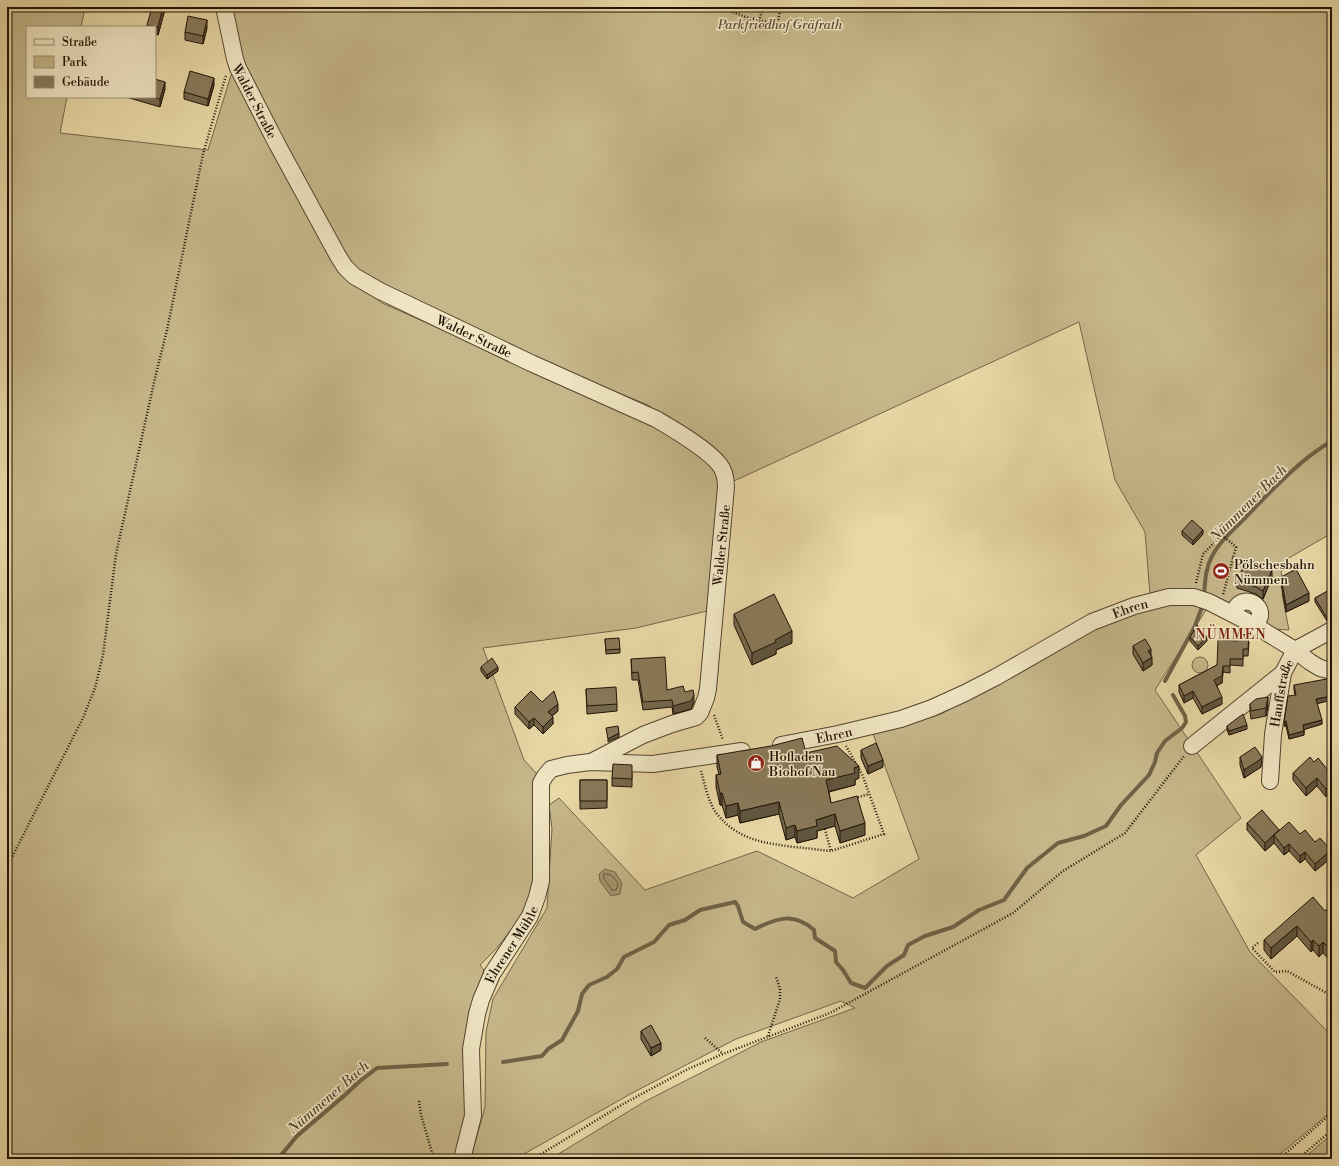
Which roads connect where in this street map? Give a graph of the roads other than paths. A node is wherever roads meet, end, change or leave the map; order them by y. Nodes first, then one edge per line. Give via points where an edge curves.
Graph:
1 (224, 7) edge
2 (1332, 630) edge
3 (1296, 650) junction
4 (1332, 671) edge
5 (1283, 673) junction
6 (1192, 746) road end
7 (590, 762) junction
8 (1270, 781) dead end
9 (462, 1159) edge

1 - 7 street, Walder Straße via 238,68 338,256 354,276 462,331 656,419 708,454 718,463 726,478 706,698 700,713 696,717 643,735
2 - 3 street
3 - 4 street, Hauffstraße via 1320,668
3 - 5 street, Hauffstraße
3 - 7 street, Ehren via 1234,614 1205,601 1169,597 1107,616 971,690 901,719 838,734 653,764
5 - 6 street
5 - 8 street, Hauffstraße via 1273,734
7 - 9 street, Ehrener Mühle via 551,769 541,783 541,881 530,916 492,974 477,1014 471,1048 473,1116

